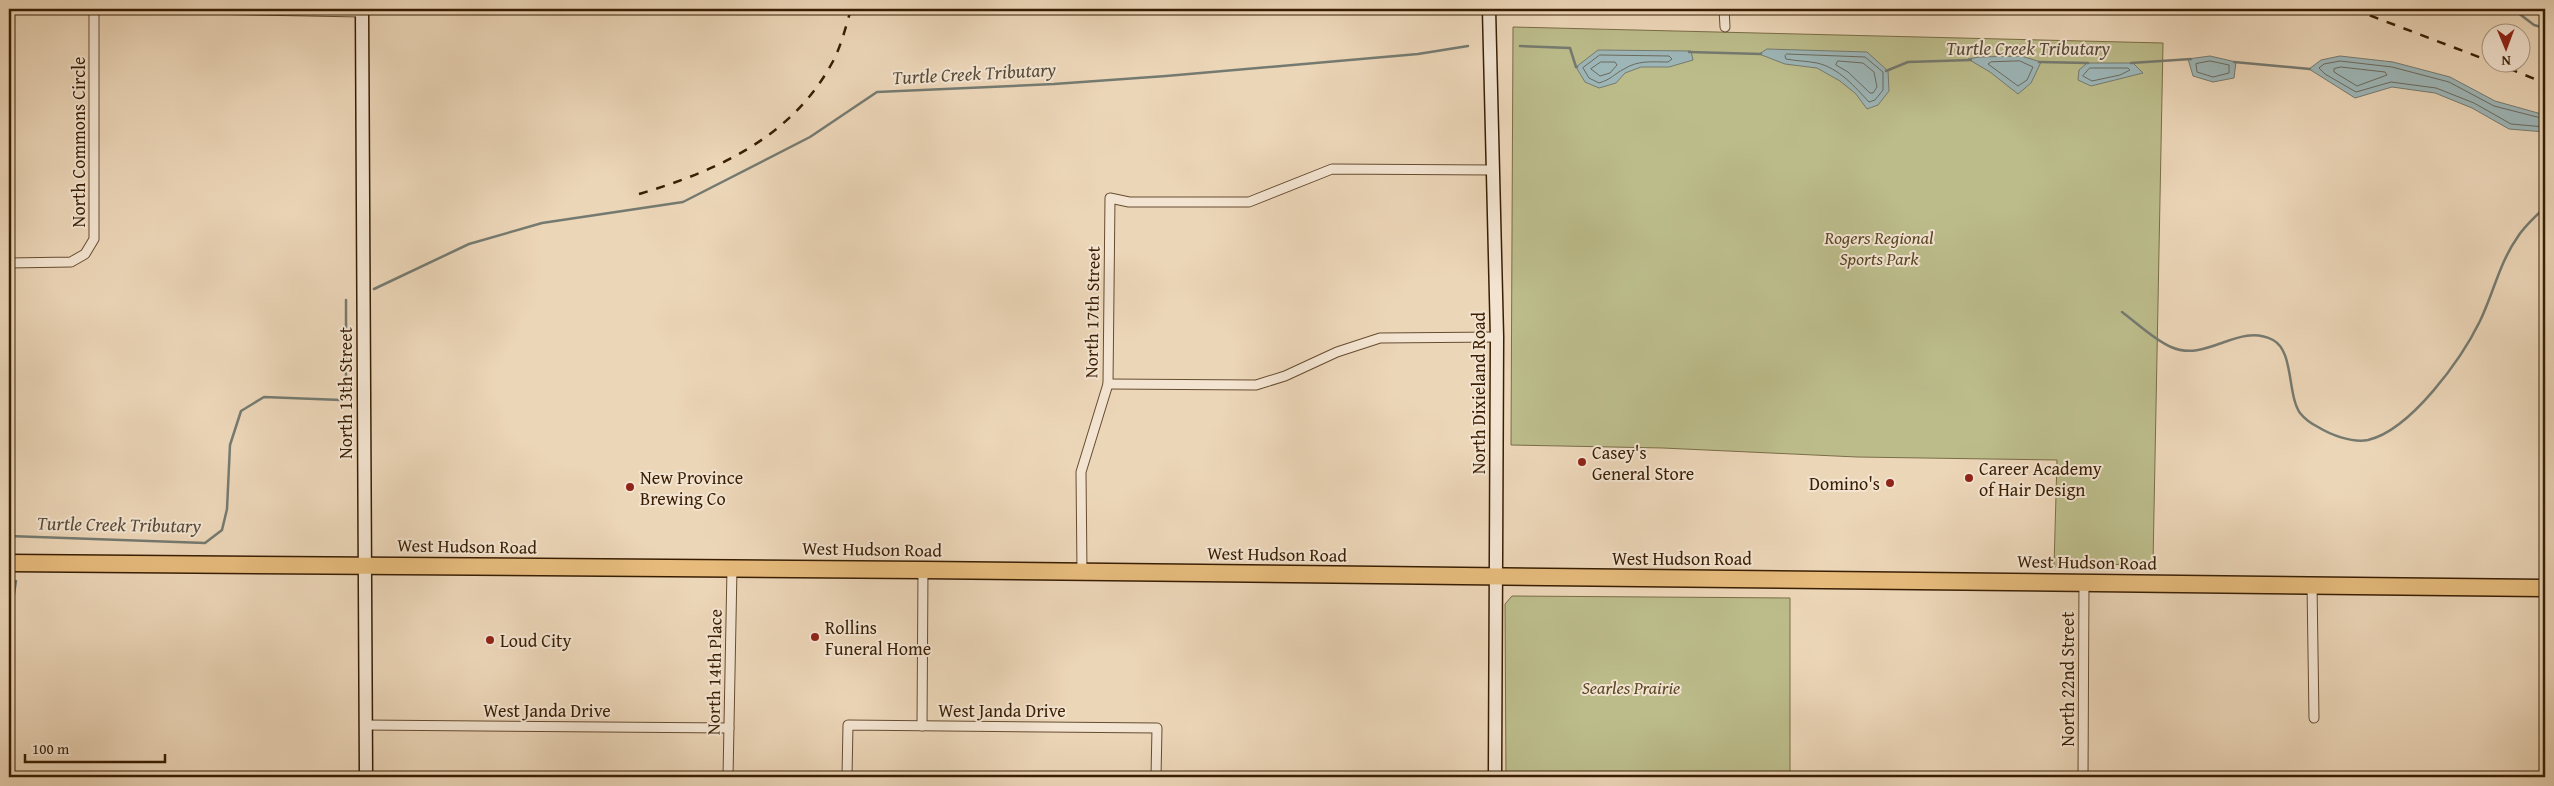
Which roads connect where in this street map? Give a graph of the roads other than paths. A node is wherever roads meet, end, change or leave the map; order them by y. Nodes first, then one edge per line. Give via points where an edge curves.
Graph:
1 (94, 9) edge
2 (201, 9) edge
3 (1490, 9) edge
4 (1724, 9) edge
5 (362, 10) edge
6 (1725, 27) dead end
7 (1492, 170) junction
8 (9, 263) edge
9 (1497, 337) junction
10 (1108, 384) junction
11 (9, 562) edge
12 (363, 566) junction
13 (732, 568) junction
14 (923, 570) junction
15 (1082, 572) junction
16 (1495, 576) junction
17 (2084, 582) junction
18 (2312, 584) junction
19 (2545, 588) edge
20 (2314, 718) dead end
21 (365, 725) junction
22 (922, 726) junction
23 (729, 728) junction
24 (366, 777) edge
25 (728, 777) edge
26 (847, 777) edge
27 (1156, 777) edge
28 (1495, 777) edge
29 (2083, 777) edge

1 - 8 street, North Commons Circle via 94,239 85,254 71,262
2 - 5 street
3 - 7 main road, North Dixieland Road
4 - 6 street
5 - 12 main road, North 13th Street
7 - 9 main road, North Dixieland Road
7 - 10 street, North 17th Street via 1332,169 1249,202 1129,202 1110,198
9 - 10 street via 1380,338 1336,352 1285,376 1256,385
9 - 16 main road, North Dixieland Road
10 - 15 street, North 17th Street via 1081,472
11 - 12 highway, West Hudson Road
12 - 13 highway, West Hudson Road
12 - 21 main road, North 13th Street
13 - 14 highway, West Hudson Road
13 - 23 street, North 14th Place
14 - 15 highway, West Hudson Road
14 - 22 street
15 - 16 highway, West Hudson Road
16 - 17 highway, West Hudson Road
16 - 28 main road, North Dixieland Road
17 - 18 highway, West Hudson Road
17 - 29 street, North 22nd Street
18 - 19 highway, West Hudson Road
18 - 20 street
21 - 23 street, West Janda Drive
21 - 24 main road, North 13th Street
22 - 26 street, West Janda Drive via 848,725
22 - 27 street, West Janda Drive via 1156,728
23 - 25 street, North 14th Place

